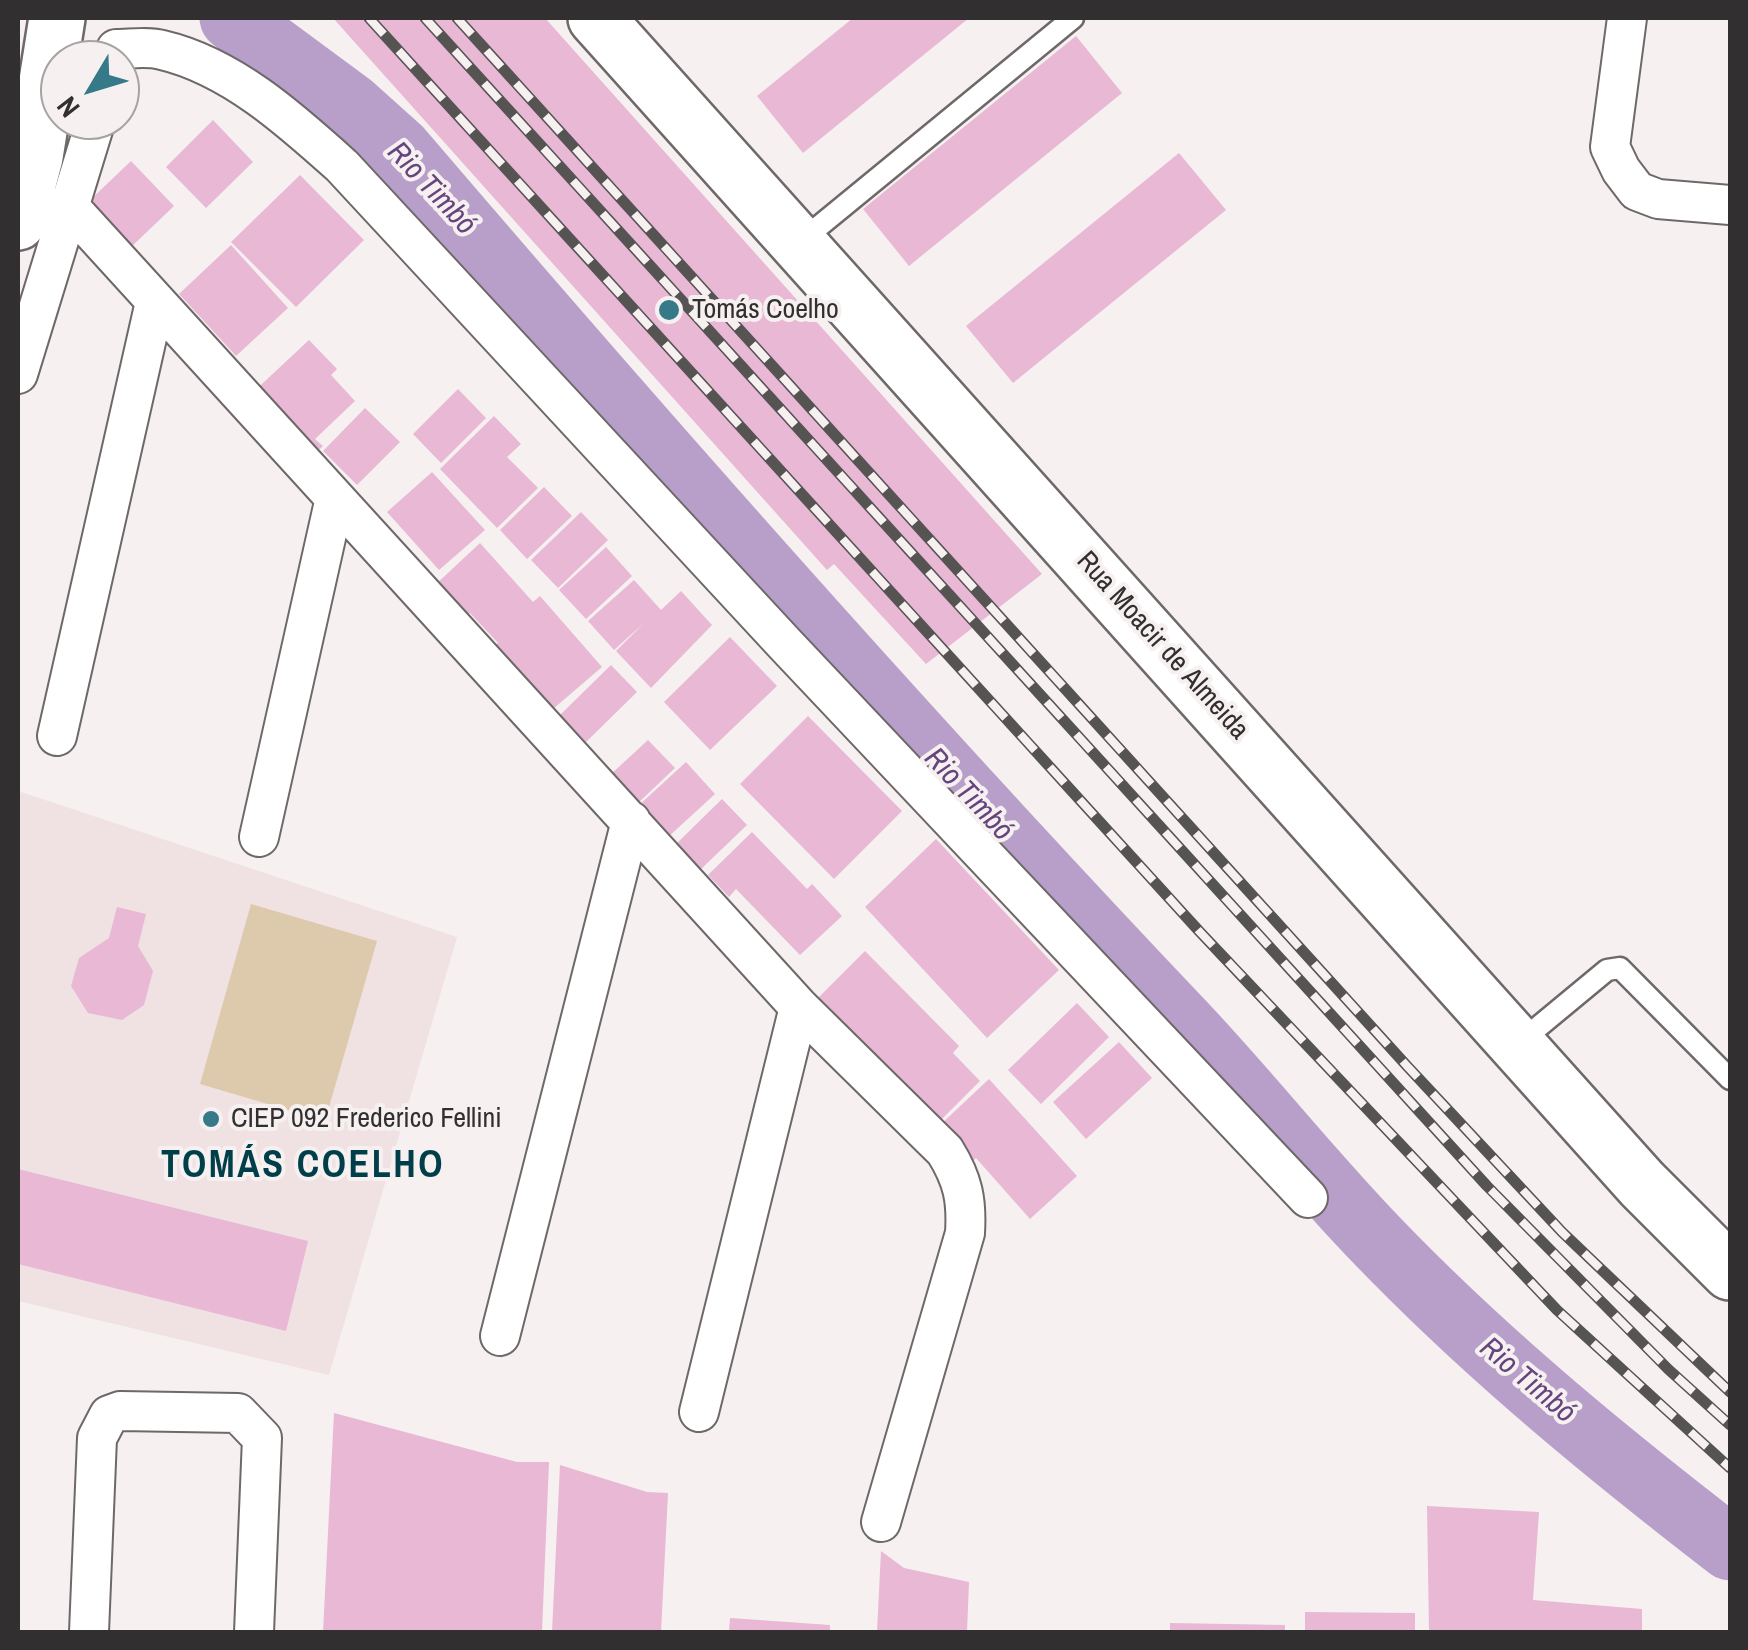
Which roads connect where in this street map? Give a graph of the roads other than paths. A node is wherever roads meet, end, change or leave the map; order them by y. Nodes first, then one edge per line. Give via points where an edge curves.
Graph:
1 (57, 18) edge
2 (596, 18) edge
3 (1073, 18) edge
4 (1627, 18) edge
5 (140, 46) edge
6 (85, 140) edge
7 (1730, 205) edge
8 (42, 214) edge
9 (799, 242) junction
10 (155, 302) junction
11 (18, 374) edge
12 (334, 502) junction
13 (57, 736) dead end
14 (630, 822) junction
15 (260, 837) dead end
16 (799, 1007) junction
17 (1518, 1044) junction
18 (1730, 1079) edge
19 (1308, 1198) dead end
20 (1730, 1272) edge
21 (500, 1336) dead end
22 (700, 1412) dead end
23 (881, 1522) dead end
24 (89, 1632) edge
25 (254, 1632) edge

1 - 8 main road via 35,157
2 - 9 main road, Rua Moacir de Almeida
3 - 9 lane
4 - 7 street via 1610,148 1620,170 1637,191 1658,199
5 - 19 street via 217,74 277,108 342,166
6 - 8 street
8 - 10 street
8 - 11 street
9 - 17 main road, Rua Moacir de Almeida
10 - 12 street
10 - 13 street
12 - 14 street
12 - 15 street
14 - 16 street
14 - 21 street
16 - 22 street
16 - 23 street via 945,1151 967,1200 965,1233
17 - 18 lane via 1606,970 1620,968
17 - 20 main road, Rua Moacir de Almeida
24 - 25 street via 96,1438 109,1415 120,1410 238,1413 262,1438

